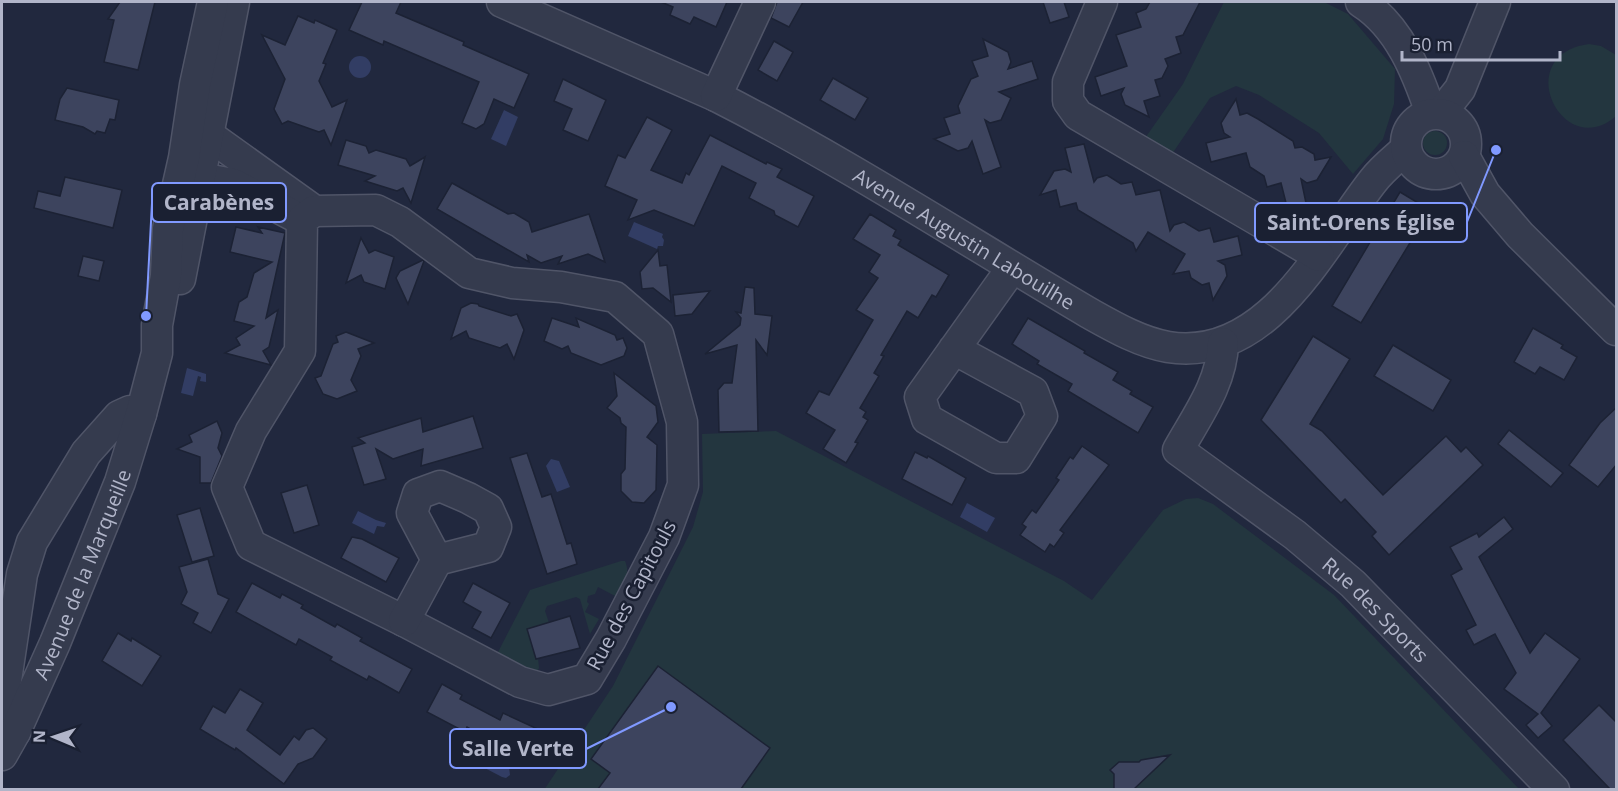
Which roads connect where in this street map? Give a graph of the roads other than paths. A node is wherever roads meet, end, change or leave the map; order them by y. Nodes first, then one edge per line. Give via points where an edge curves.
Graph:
1 (213, 2) edge
2 (234, 2) edge
3 (502, 2) edge
4 (760, 2) edge
5 (1102, 2) edge
6 (1360, 2) edge
7 (1496, 2) edge
8 (716, 96) junction
9 (207, 134) junction
10 (1429, 139) junction
11 (192, 168) junction
12 (1485, 194) junction
13 (308, 216) junction
14 (1319, 256) junction
15 (1012, 268) junction
16 (1617, 330) edge
17 (1223, 342) junction
18 (954, 349) dead end
19 (141, 414) junction
20 (438, 560) dead end
21 (404, 621) junction
22 (8, 744) edge
23 (1554, 789) edge

1 - 11 street, Avenue de la Marqueille via 195,85
2 - 9 street, Avenue de la Marqueille
3 - 8 street, Avenue Augustin Labouilhe
4 - 8 street
5 - 14 street via 1068,82 1068,101 1078,115
6 - 10 street via 1385,23 1410,60 1422,86
7 - 10 street via 1460,89
8 - 15 street, Avenue Augustin Labouilhe via 804,143
9 - 11 street, Avenue de la Marqueille
9 - 13 street
10 - 12 street
10 - 12 street via 1466,136 1464,156
10 - 14 street, Avenue Augustin Labouilhe via 1381,173
11 - 13 street, Rue des Capitouls
11 - 19 street, Avenue de la Marqueille via 168,229 157,353
12 - 16 street via 1520,235
13 - 21 street, Rue des Capitouls via 300,351 251,431 227,487 250,545
13 - 21 street, Rue des Capitouls via 375,210 400,222 469,273 615,297 658,334 682,422 684,485 664,537 586,679 548,690 520,682
14 - 17 street, Avenue Augustin Labouilhe via 1276,309
15 - 17 street, Avenue Augustin Labouilhe via 1149,342 1186,348
15 - 18 street
17 - 23 street, Rue des Sports via 1219,375 1178,450 1295,535 1353,584
19 - 22 street, Avenue de la Marqueille via 120,482 55,643
19 - 22 street, Avenue de la Marqueille via 130,411 119,416 86,453 32,542 22,574 5,687 3,709
20 - 21 street

